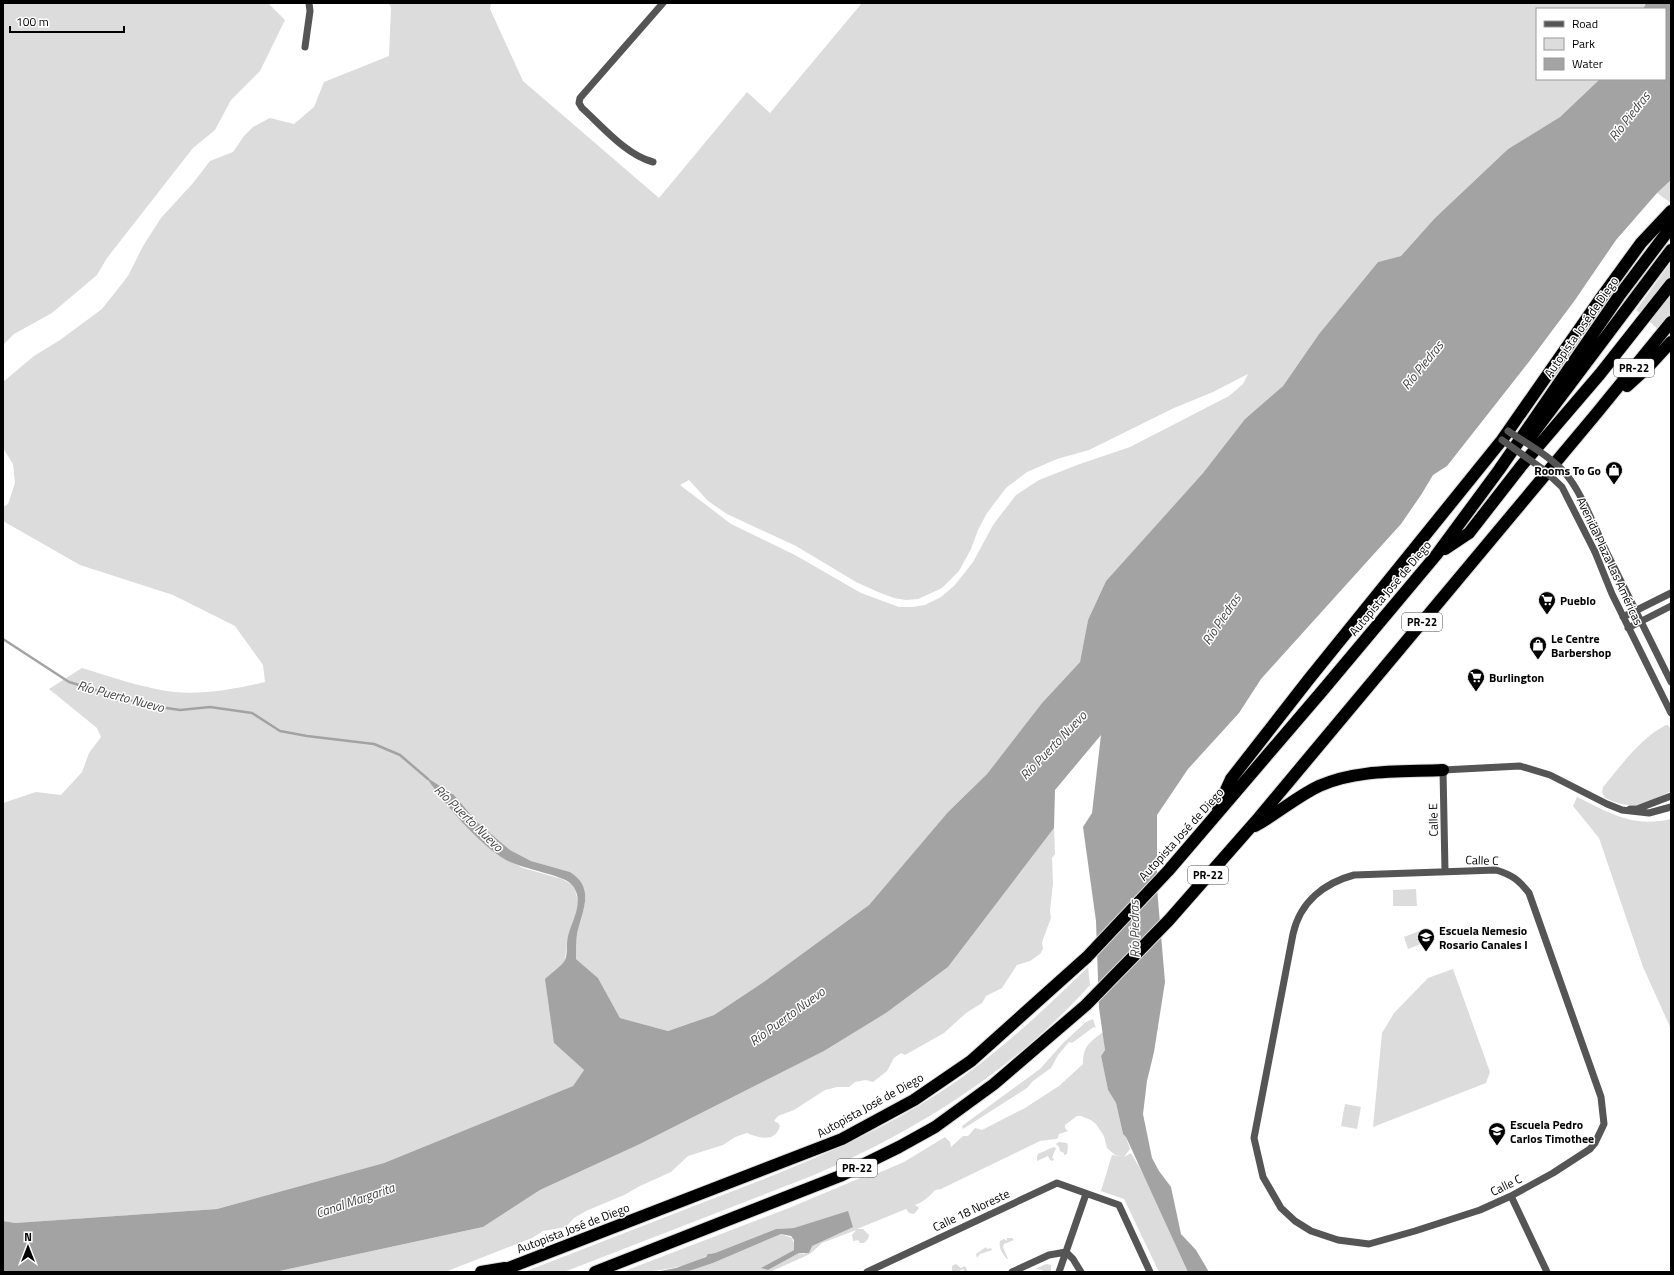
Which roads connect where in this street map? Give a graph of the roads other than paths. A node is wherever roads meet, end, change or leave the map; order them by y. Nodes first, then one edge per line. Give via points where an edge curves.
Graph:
1 (309, 3) edge
2 (663, 3) edge
3 (305, 46) dead end
4 (653, 162) dead end
5 (1671, 211) edge
6 (1671, 227) edge
7 (1671, 250) edge
8 (1671, 284) edge
9 (1671, 322) edge
10 (1671, 342) edge
11 (1596, 414) junction
12 (1505, 435) junction
13 (1499, 470) junction
14 (1437, 554) junction
15 (1671, 593) edge
16 (1671, 606) edge
17 (1636, 611) junction
18 (1623, 617) junction
19 (1640, 622) junction
20 (1628, 628) junction
21 (1671, 682) edge
22 (1671, 713) edge
23 (1443, 770) junction
24 (1671, 796) edge
25 (1671, 807) edge
26 (1622, 810) junction
27 (1211, 823) junction
28 (1248, 830) junction
29 (1445, 871) junction
30 (1086, 1194) junction
31 (1511, 1196) junction
32 (1066, 1252) junction
33 (512, 1266) junction
34 (482, 1272) edge
35 (498, 1272) edge
36 (595, 1272) edge
37 (867, 1272) edge
38 (1012, 1272) edge
39 (1059, 1272) edge
40 (1081, 1272) edge
41 (1150, 1272) edge
42 (1547, 1272) edge

1 - 3 street
2 - 4 street via 580,98 582,108 624,146 636,156
5 - 12 highway via 1641,243
6 - 13 highway, Autopista José de Diego / PR-22 via 1619,296
7 - 13 highway via 1534,433
8 - 14 highway via 1469,533
9 - 11 highway, PR-22
10 - 11 highway via 1649,366
11 - 28 highway, PR-22
12 - 17 street, Avenida Plaza Las Américas, bridge via 1550,460 1566,474 1576,488
12 - 18 street, Avenida Plaza Las Américas, bridge via 1562,487 1595,552
12 - 27 highway via 1231,779
13 - 14 highway, Autopista José de Diego / PR-22
14 - 27 highway, Autopista José de Diego / PR-22
15 - 17 street
16 - 19 street
17 - 18 street
17 - 19 street, Avenida Plaza Las Américas
18 - 20 street, Avenida Plaza Las Américas
19 - 20 street
19 - 21 street, Avenida Plaza Las Américas
20 - 22 street, Avenida Plaza Las Américas
23 - 26 street via 1520,766 1550,775
23 - 28 highway via 1359,775 1332,781 1304,794
23 - 29 street, Calle E
24 - 26 street via 1637,809
25 - 26 street via 1649,813
27 - 33 highway, Autopista José de Diego / PR-22 via 1086,957 971,1061 914,1100 820,1149
28 - 36 highway, PR-22 via 1169,920 1086,1005 994,1084 935,1127 840,1176
29 - 31 street, Calle C via 1496,870 1510,874 1529,893 1601,1097 1604,1124 1590,1149
29 - 31 street, Calle C via 1367,874 1342,878 1315,894 1301,911 1294,931 1254,1138 1263,1177 1281,1208 1311,1231 1352,1242 1369,1244 1415,1231 1480,1210
30 - 32 street
30 - 37 street, Calle 18 Noreste via 1054,1183
30 - 41 street, Calle 18 Noreste via 1119,1205
31 - 42 street
32 - 38 street via 1049,1255
32 - 39 street
32 - 40 street
33 - 34 highway
33 - 35 highway, Autopista José de Diego / PR-22

